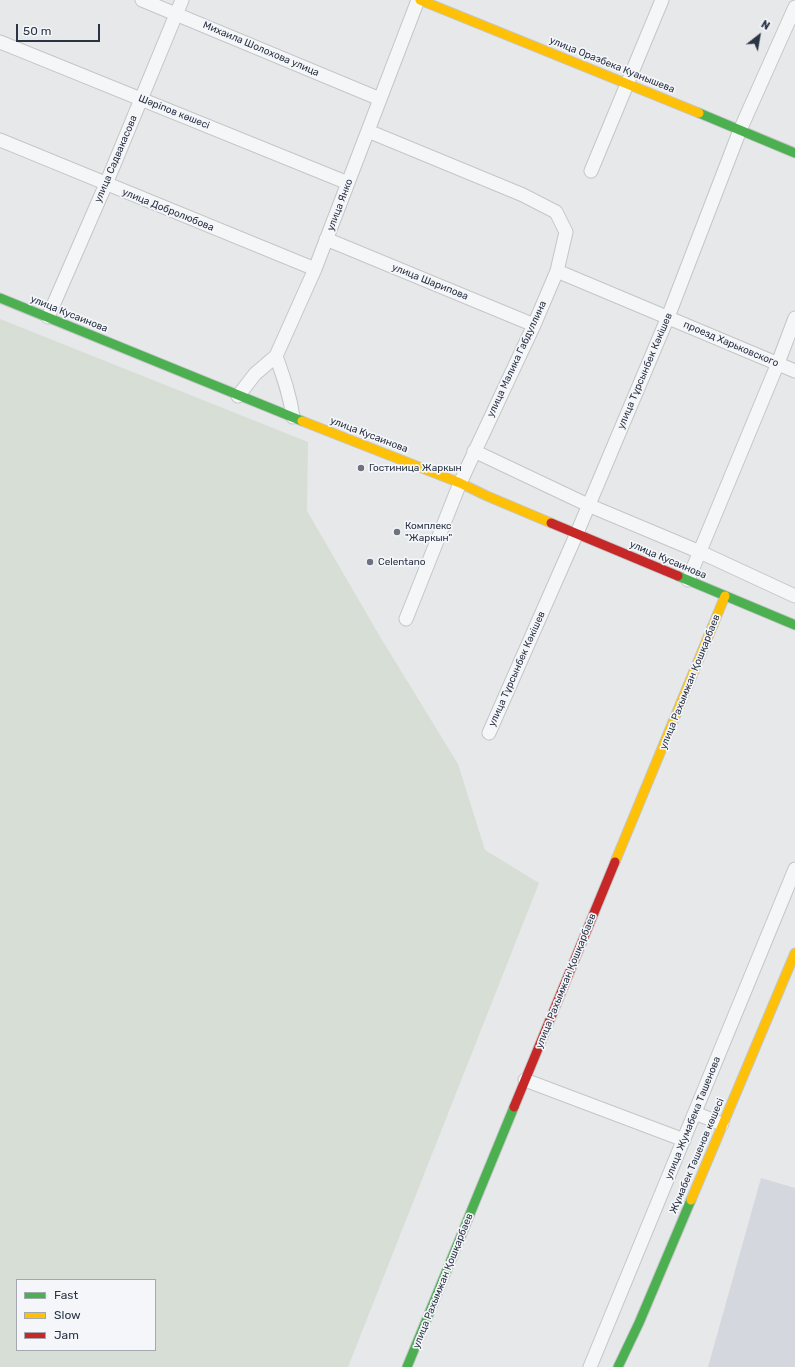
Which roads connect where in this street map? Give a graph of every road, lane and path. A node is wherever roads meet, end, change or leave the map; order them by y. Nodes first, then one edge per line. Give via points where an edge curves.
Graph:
1 (142, 0) edge
2 (182, 0) edge
3 (419, 0) edge
4 (662, 0) edge
5 (795, 7) edge
6 (176, 14) junction
7 (0, 42) edge
8 (628, 83) junction
9 (141, 99) junction
10 (380, 99) junction
11 (740, 130) junction
12 (368, 131) junction
13 (0, 140) edge
14 (795, 153) edge
15 (591, 170) dead end
16 (348, 183) junction
17 (106, 184) junction
18 (326, 239) junction
19 (314, 270) junction
20 (557, 271) junction
21 (0, 298) edge
22 (668, 317) junction
23 (48, 318) junction
24 (795, 318) edge
25 (534, 325) junction
26 (276, 356) junction
27 (778, 363) junction
28 (795, 371) edge
29 (238, 396) junction
30 (292, 417) junction
31 (474, 451) junction
32 (460, 482) junction
33 (588, 505) junction
34 (577, 533) junction
35 (700, 552) junction
36 (688, 580) junction
37 (725, 596) junction
38 (795, 596) edge
39 (406, 619) dead end
40 (795, 624) edge
41 (489, 734) dead end
42 (795, 869) edge
43 (795, 953) edge
44 (525, 1080) junction
45 (695, 1113) junction
46 (722, 1124) junction
47 (684, 1140) junction
48 (407, 1367) edge
49 (590, 1367) edge
50 (618, 1367) edge

1 - 6 street, Михаила Шолохова улица
2 - 6 street, улица Садвакасова
3 - 8 street, улица Оразбека Куанышева
3 - 10 street, улица Янко
4 - 8 street
5 - 11 street, улица Тұрсынбек Кәкішев
6 - 9 street, улица Садвакасова
6 - 10 street, Михаила Шолохова улица
7 - 9 street, Шәріпов көшесі
8 - 11 street, улица Оразбека Куанышева
8 - 15 street
9 - 16 street, Шәріпов көшесі
9 - 17 street, улица Садвакасова
10 - 12 street, улица Янко
11 - 14 street, улица Оразбека Куанышева
11 - 22 street, улица Тұрсынбек Кәкішев
12 - 16 street, улица Янко
12 - 20 street, улица Малика Габдуллина via 524,195 556,212 566,232
13 - 17 street, улица Добролюбова
16 - 18 street, улица Янко
17 - 19 street, улица Добролюбова
17 - 23 street, улица Садвакасова
18 - 19 street, улица Янко
18 - 25 street, улица Шарипова
19 - 26 street, улица Янко
20 - 22 street, проезд Харьковского
20 - 25 street, улица Малика Габдуллина
21 - 23 street, улица Кусаинова
22 - 27 street, проезд Харьковского
22 - 33 street, улица Тұрсынбек Кәкішев
23 - 29 street, улица Кусаинова
24 - 27 street
25 - 31 street, улица Малика Габдуллина
26 - 29 street, улица Янко via 255,374
26 - 30 street via 288,389
27 - 28 street, проезд Харьковского
27 - 35 street
29 - 30 street, улица Кусаинова
30 - 32 street, улица Кусаинова
31 - 32 street, улица Малика Габдуллина
31 - 33 street
32 - 34 street, улица Кусаинова via 487,496
32 - 39 street, улица Малика Габдуллина
33 - 34 street, улица Тұрсынбек Кәкішев
33 - 35 street
34 - 36 street, улица Кусаинова
34 - 41 street, улица Тұрсынбек Кәкішев
35 - 36 street
35 - 38 street
36 - 37 street, улица Кусаинова
37 - 40 street, улица Кусаинова
37 - 44 street, улица Рахымжан Қошқарбаев
42 - 45 street, улица Жумабека Ташенова
43 - 46 street, Жұмабек Тәшенов көшесі
44 - 47 street
44 - 48 street, улица Рахымжан Қошқарбаев
45 - 46 street
45 - 47 street, улица Жумабека Ташенова
46 - 50 street, Жұмабек Тәшенов көшесі
47 - 49 street, улица Жумабека Ташенова

